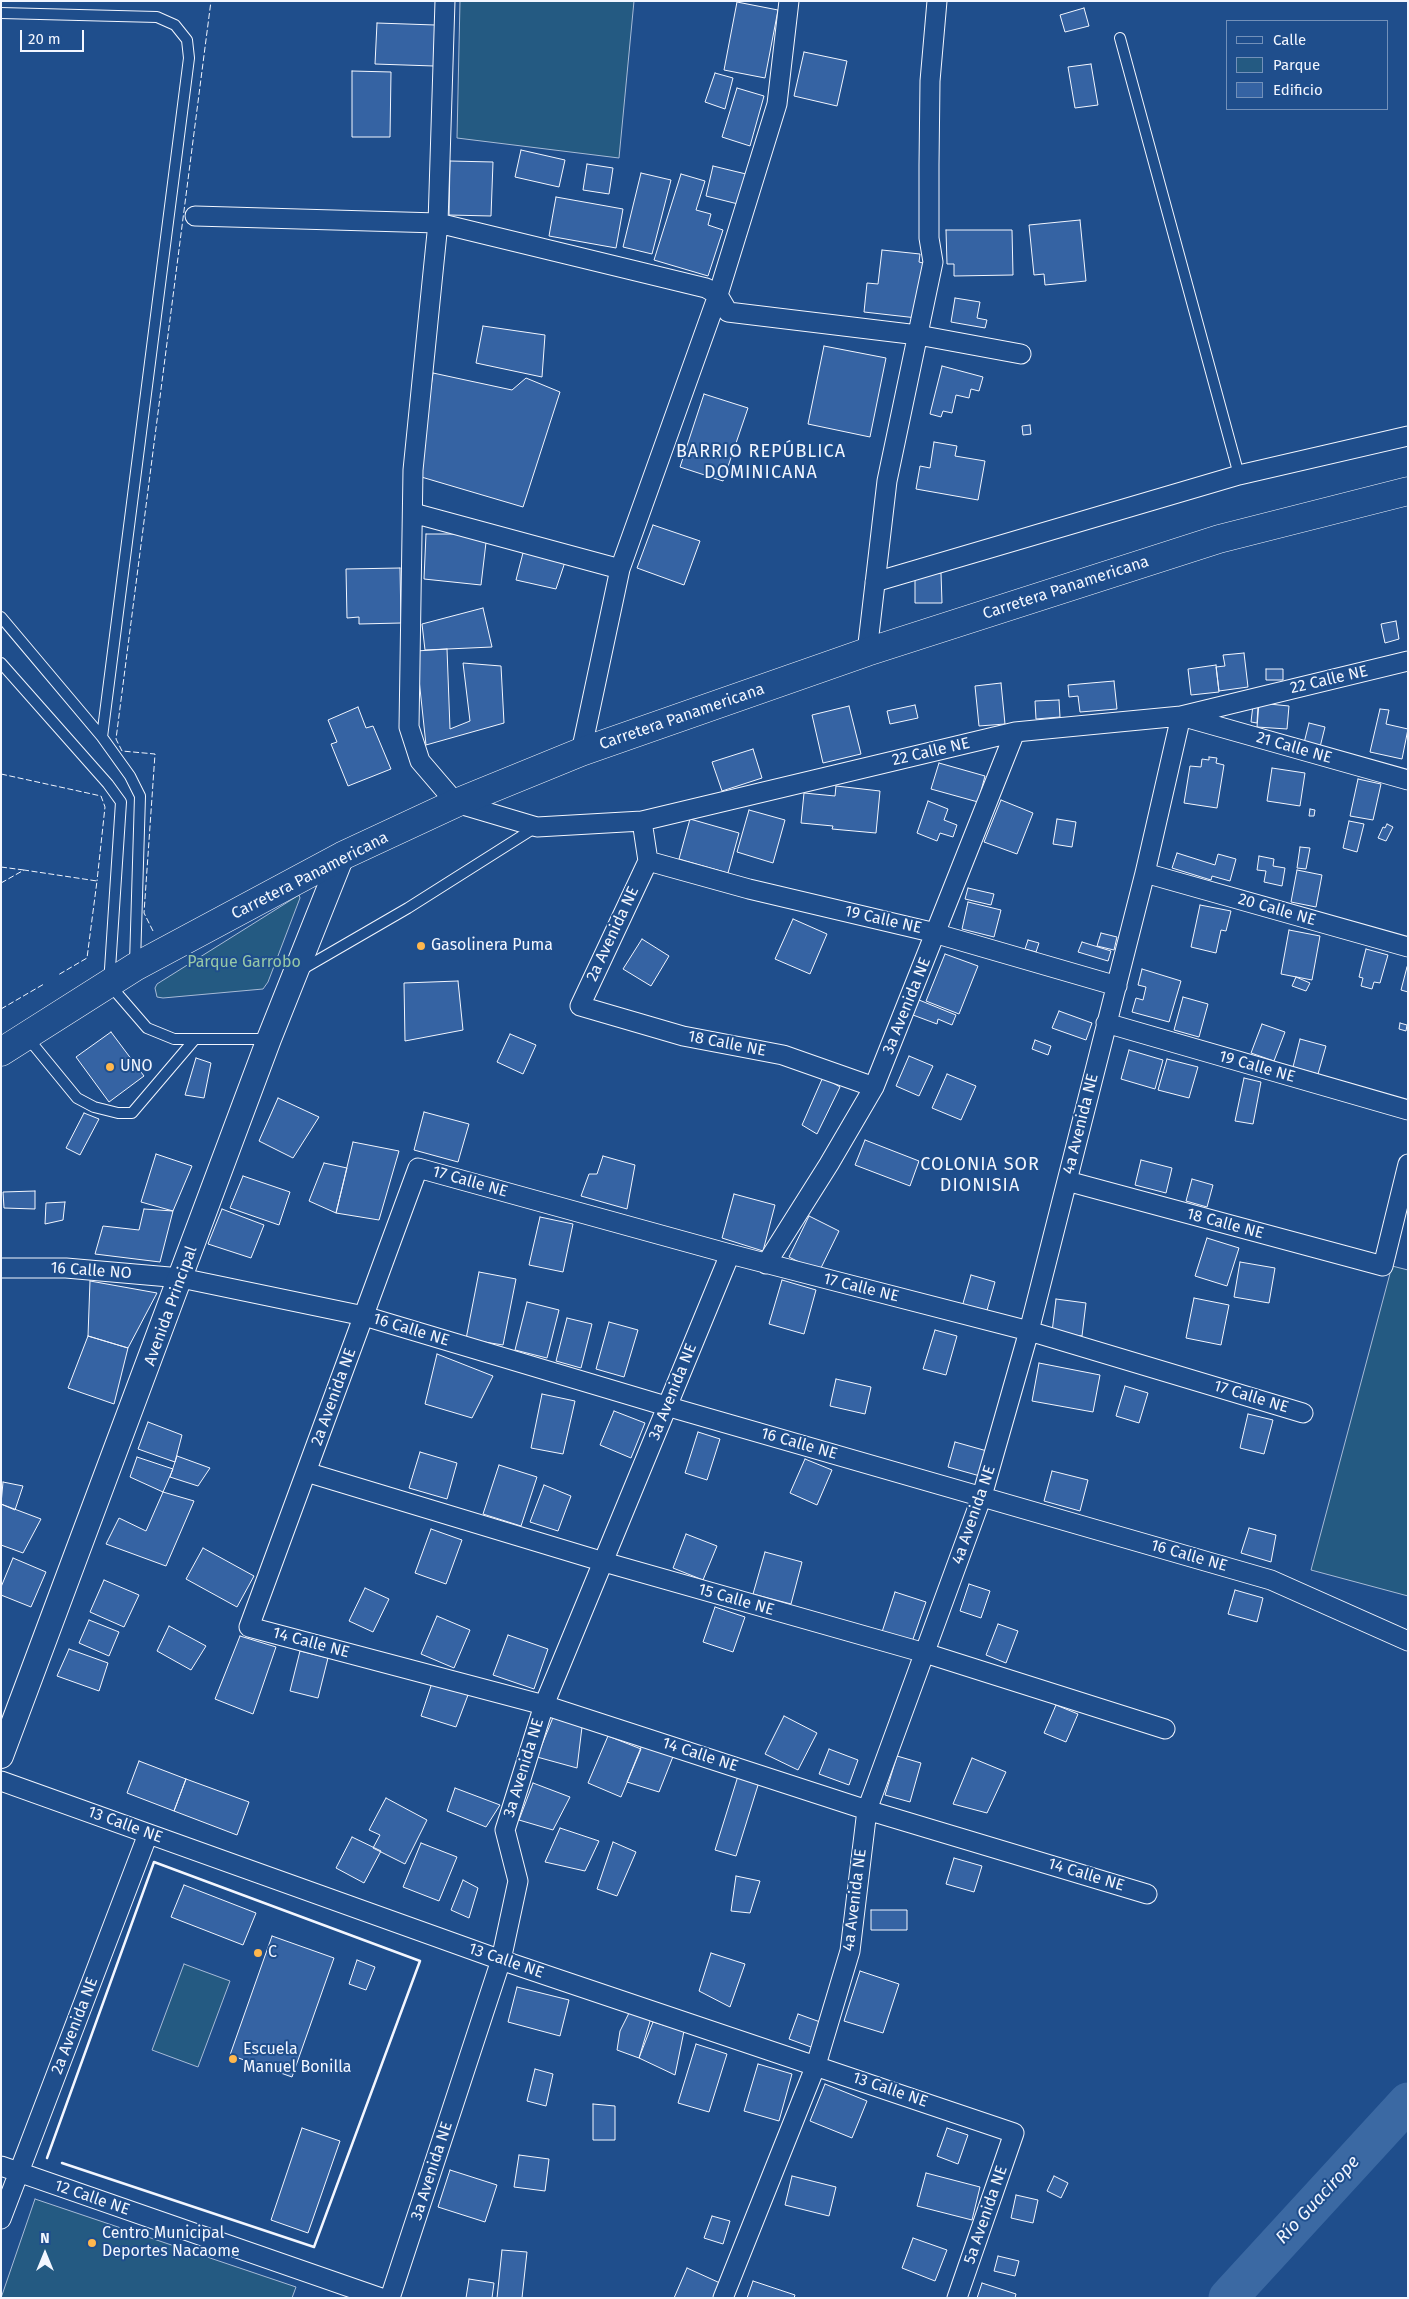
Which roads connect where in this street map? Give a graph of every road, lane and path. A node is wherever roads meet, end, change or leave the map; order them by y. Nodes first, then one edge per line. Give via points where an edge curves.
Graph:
1 (446, 1) edge
2 (789, 1) edge
3 (937, 1) edge
4 (1, 13) edge
5 (1120, 38) dead end
6 (195, 216) dead end
7 (438, 223) junction
8 (718, 296) junction
9 (918, 335) junction
10 (1020, 354) dead end
11 (1408, 436) edge
12 (1239, 475) junction
13 (1408, 491) edge
14 (413, 513) junction
15 (620, 569) junction
16 (875, 582) junction
17 (1, 618) edge
18 (867, 652) junction
19 (1408, 661) edge
20 (1, 663) edge
21 (1, 673) edge
22 (12, 676) junction
23 (1181, 716) junction
24 (1015, 732) junction
25 (102, 737) junction
26 (581, 752) junction
27 (1408, 780) edge
28 (456, 803) junction
29 (642, 821) junction
30 (537, 827) junction
31 (342, 856) junction
32 (648, 861) junction
33 (1145, 873) junction
34 (936, 934) junction
35 (1408, 947) edge
36 (135, 968) junction
37 (298, 971) junction
38 (109, 984) junction
39 (1116, 986) junction
40 (580, 1006) joint
41 (1106, 1023) junction
42 (27, 1036) junction
43 (195, 1039) junction
44 (269, 1039) junction
45 (1, 1052) edge
46 (874, 1086) junction
47 (1408, 1110) edge
48 (1408, 1164) edge
49 (418, 1168) joint
50 (1067, 1181) junction
51 (730, 1254) junction
52 (766, 1264) junction
53 (1, 1268) edge
54 (181, 1278) junction
55 (364, 1316) junction
56 (1029, 1331) junction
57 (666, 1406) junction
58 (1303, 1413) dead end
59 (306, 1472) junction
60 (982, 1496) junction
61 (604, 1562) junction
62 (249, 1627) joint
63 (1408, 1641) edge
64 (924, 1653) junction
65 (544, 1705) junction
66 (1165, 1729) dead end
67 (1, 1756) edge
68 (1, 1781) edge
69 (867, 1810) junction
70 (148, 1834) junction
71 (1147, 1894) dead end
72 (501, 1960) junction
73 (816, 2065) junction
74 (1014, 2133) joint
75 (10, 2169) edge
76 (1, 2218) edge
77 (380, 2298) edge
78 (390, 2298) edge
79 (723, 2298) edge
80 (957, 2298) edge

1 - 7 street
2 - 8 street via 777,104
3 - 9 street via 930,81 929,238 933,262
4 - 25 lane via 157,17 175,25 187,40 189,58
5 - 12 lane
6 - 7 street
7 - 8 street via 706,288
7 - 14 street via 413,470
8 - 9 street via 728,312
8 - 15 street
9 - 10 street
9 - 16 street via 887,482
11 - 12 street
12 - 16 street
13 - 18 highway, Carretera Panamericana via 1219,539
14 - 15 street
14 - 28 street via 410,727 420,761
15 - 26 street
16 - 18 street
17 - 25 lane
18 - 26 highway, Carretera Panamericana
19 - 23 street, 22 Calle NE
20 - 22 lane
21 - 22 lane
22 - 38 lane via 121,802
23 - 24 street, 22 Calle NE
23 - 27 street, 21 Calle NE
23 - 33 street, 4a Avenida NE
24 - 29 street, 22 Calle NE
24 - 34 street, 3a Avenida NE
25 - 36 lane via 140,796
26 - 28 highway, Carretera Panamericana
28 - 30 street, 22 Calle NE
28 - 31 highway, Carretera Panamericana
29 - 30 street, 22 Calle NE
29 - 32 street
30 - 37 lane via 408,908
31 - 36 highway, Carretera Panamericana
31 - 37 street, Avenida Principal
32 - 34 street, 19 Calle NE
32 - 40 street, 2a Avenida NE
33 - 35 street, 20 Calle NE
33 - 39 street, 4a Avenida NE
34 - 39 street, 19 Calle NE
34 - 46 street, 3a Avenida NE
36 - 38 highway, Carretera Panamericana
37 - 44 street, Avenida Principal
38 - 42 highway, Carretera Panamericana
38 - 43 lane via 147,1028 174,1039
39 - 41 street, 4a Avenida NE
40 - 46 street, 18 Calle NE via 683,1036 783,1055
41 - 47 street, 19 Calle NE
41 - 50 street, 4a Avenida NE
42 - 43 lane via 77,1098 118,1114 132,1113
42 - 45 highway, Carretera Panamericana
43 - 44 lane
44 - 54 street, Avenida Principal
46 - 52 street, 3a Avenida NE
48 - 50 street, 18 Calle NE via 1383,1266
49 - 51 street, 17 Calle NE
49 - 55 street, 2a Avenida NE
50 - 56 street, 4a Avenida NE
51 - 52 street, 17 Calle NE
51 - 57 street, 3a Avenida NE
52 - 56 street, 17 Calle NE
53 - 54 street, 16 Calle NO via 66,1268
54 - 55 street, 16 Calle NE
54 - 67 street, Avenida Principal
55 - 57 street, 16 Calle NE
55 - 59 street, 2a Avenida NE
56 - 58 street, 17 Calle NE
56 - 60 street, 4a Avenida NE
57 - 60 street, 16 Calle NE
57 - 61 street, 3a Avenida NE
59 - 61 street, 15 Calle NE
59 - 62 street, 2a Avenida NE
60 - 63 street, 16 Calle NE via 1272,1580
60 - 64 street, 4a Avenida NE
61 - 64 street, 15 Calle NE
61 - 65 street, 3a Avenida NE
62 - 65 street, 14 Calle NE
64 - 66 street, 15 Calle NE
64 - 69 street, 4a Avenida NE
65 - 69 street, 14 Calle NE
65 - 72 street, 3a Avenida NE via 506,1830 518,1881
68 - 70 street, 13 Calle NE
69 - 71 street, 14 Calle NE
69 - 73 street, 4a Avenida NE via 850,1951
70 - 72 street, 13 Calle NE
70 - 75 street, 2a Avenida NE
72 - 73 street, 13 Calle NE
72 - 78 street, 3a Avenida NE
73 - 74 street, 13 Calle NE
73 - 79 street, 4a Avenida NE
74 - 80 street, 5a Avenida NE
75 - 76 street, 2a Avenida NE
75 - 77 street, 12 Calle NE

